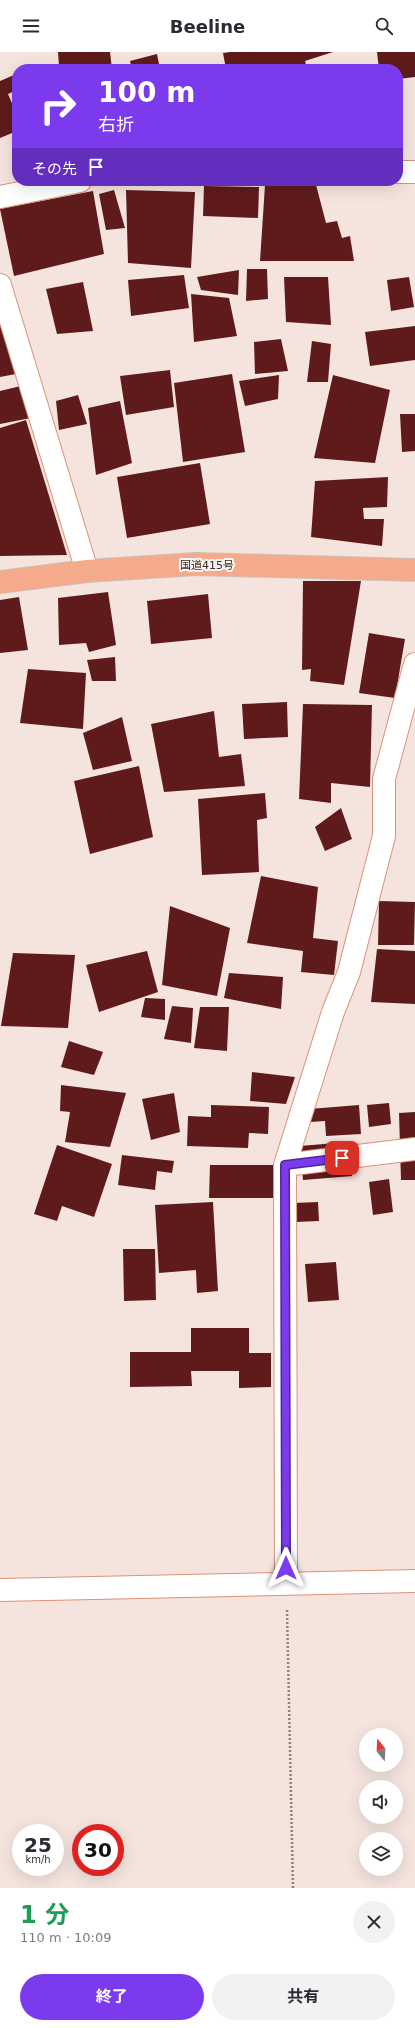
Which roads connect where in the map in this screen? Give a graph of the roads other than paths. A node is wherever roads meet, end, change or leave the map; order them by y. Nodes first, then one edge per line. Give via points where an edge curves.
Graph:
1 (403, 172) edge
2 (415, 172) edge
3 (55, 186) edge
4 (0, 197) edge
5 (0, 285) edge
6 (415, 570) edge
7 (87, 571) junction
8 (0, 582) edge
9 (415, 664) edge
10 (415, 1150) edge
11 (285, 1165) junction
12 (415, 1581) edge
13 (286, 1583) junction
14 (0, 1590) edge

1 - 2 street
3 - 4 street
5 - 7 street
6 - 7 highway, 国道415号 via 196,564
7 - 8 highway, 国道415号
9 - 11 street via 384,779 384,836 349,972 333,1012
10 - 11 street
11 - 13 street
12 - 13 street
13 - 14 street

